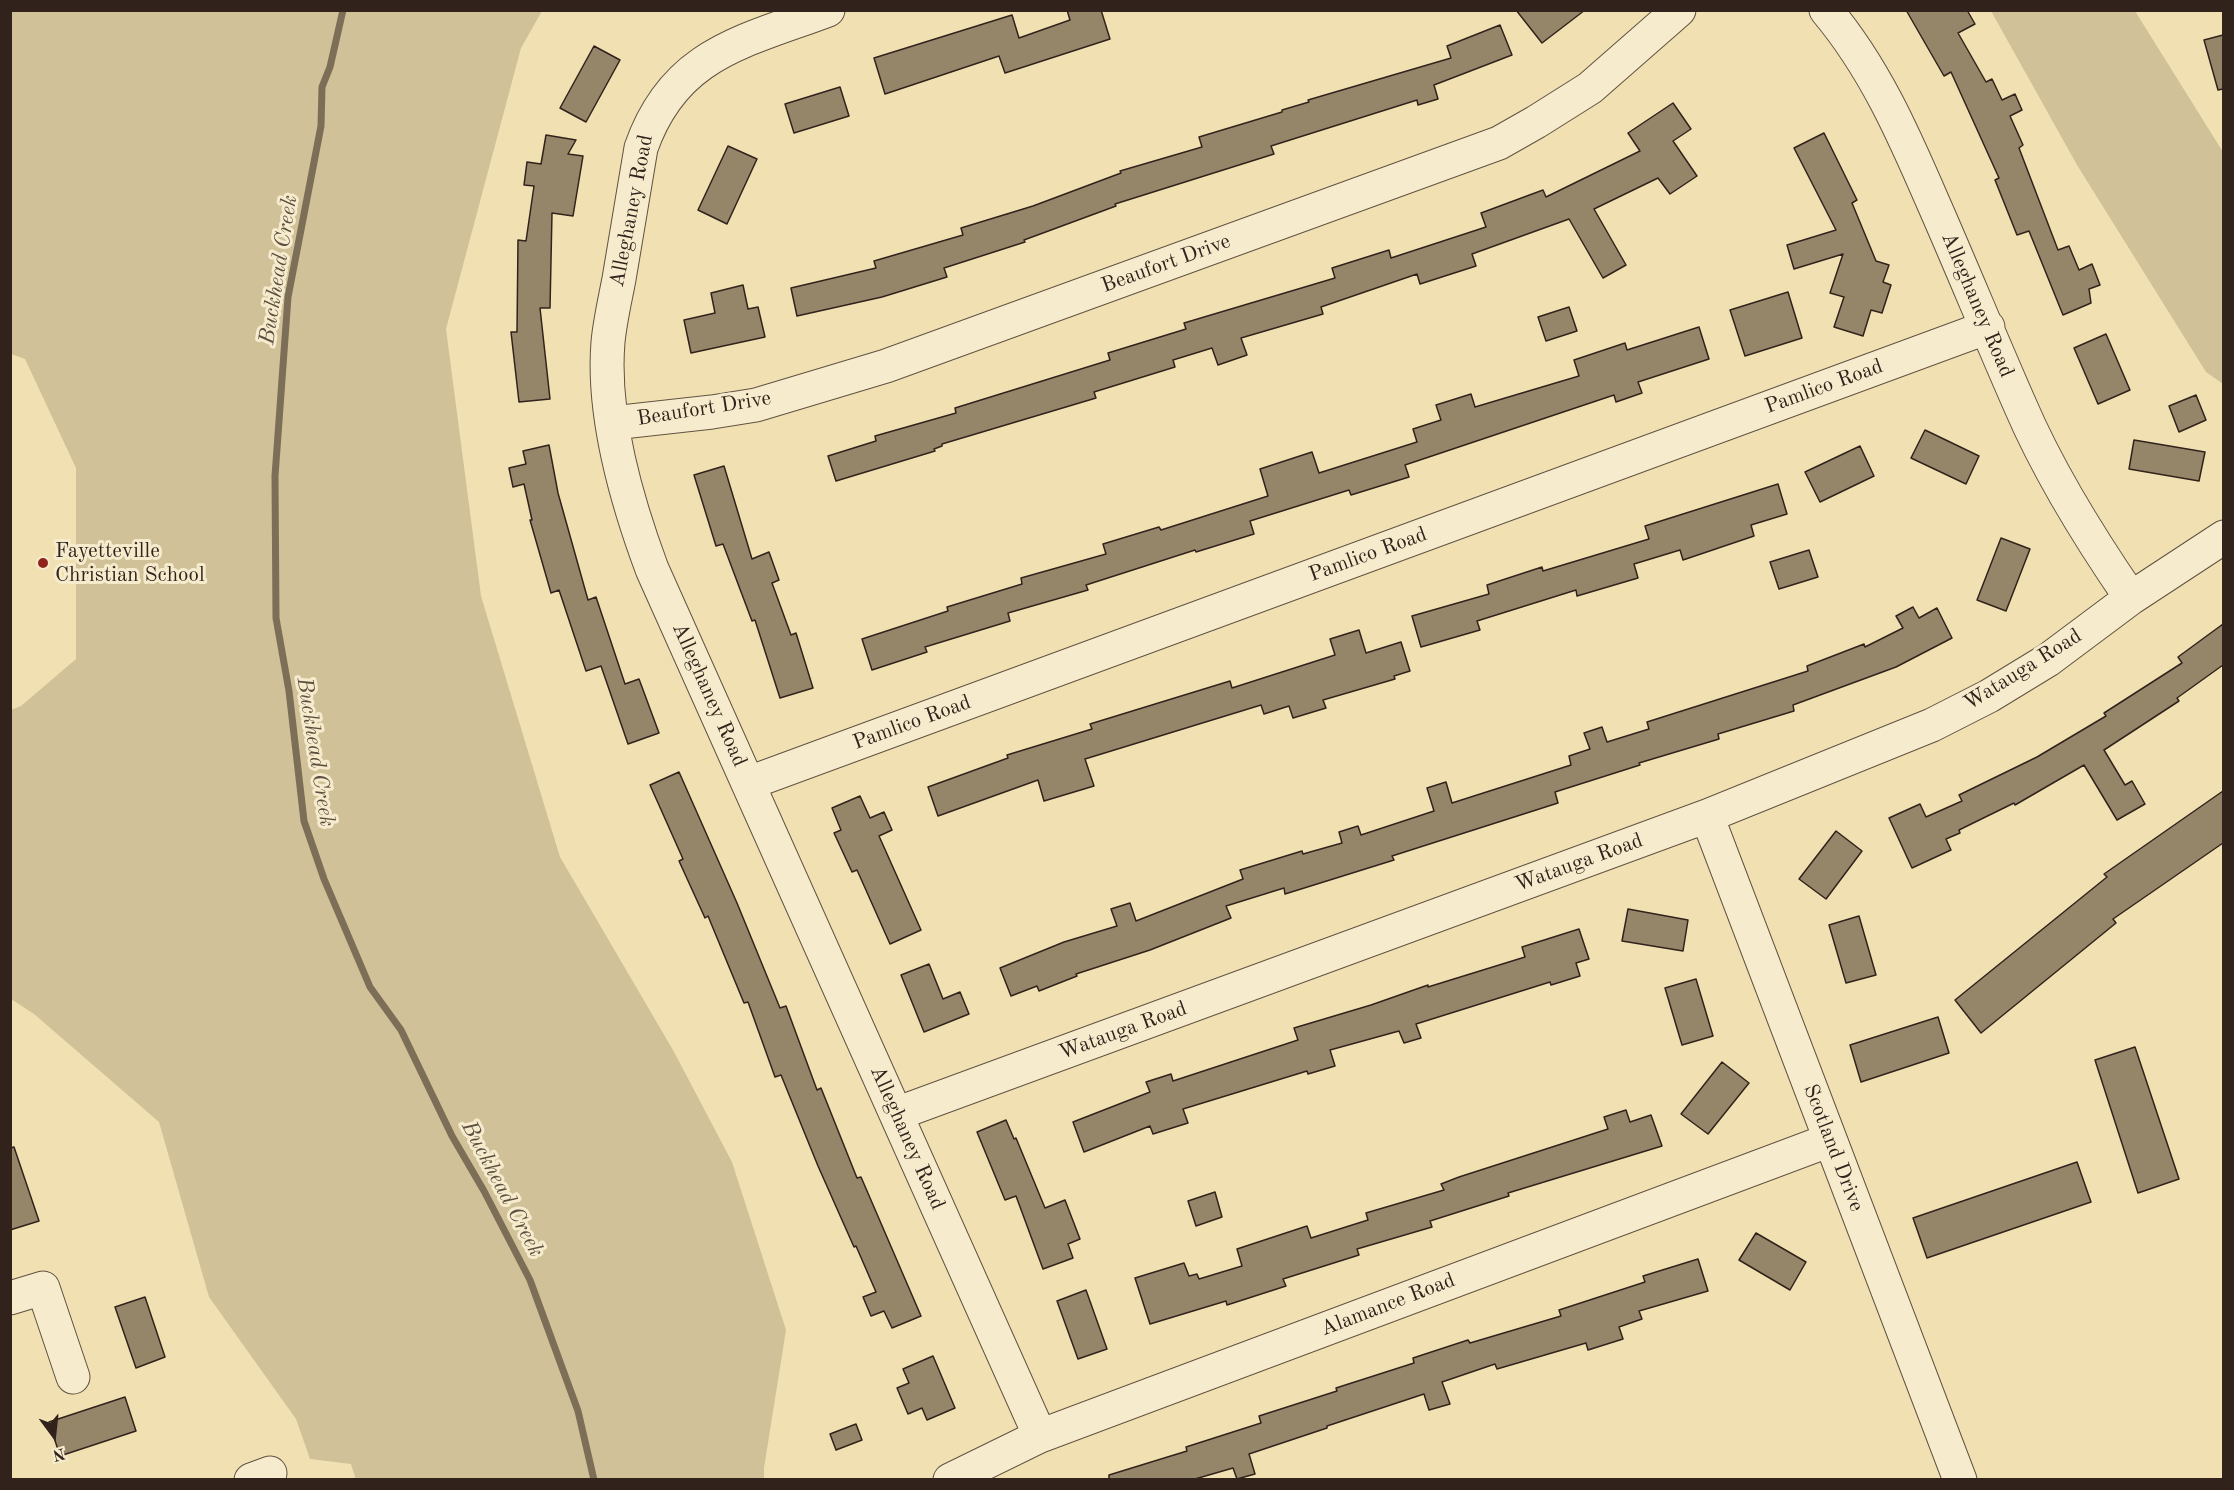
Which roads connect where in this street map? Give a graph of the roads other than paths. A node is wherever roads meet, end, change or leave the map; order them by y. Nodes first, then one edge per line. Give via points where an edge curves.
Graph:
1 (828, 10) edge
2 (1679, 10) edge
3 (1826, 10) edge
4 (1988, 327) junction
5 (613, 423) junction
6 (2223, 537) edge
7 (2131, 598) junction
8 (749, 783) junction
9 (1707, 816) junction
10 (896, 1114) junction
11 (1830, 1140) junction
12 (10, 1298) edge
13 (73, 1377) dead end
14 (1040, 1436) junction
15 (950, 1479) edge
16 (1960, 1479) edge

1 - 5 street, Alleghaney Road via 710,58 684,76 650,123 641,148 608,342
2 - 5 street, Beaufort Drive via 1590,88 1499,143 886,366 756,405
3 - 4 street, Alleghaney Road via 1868,69 1896,119
4 - 7 street, Alleghaney Road via 2056,478
4 - 8 street, Pamlico Road
5 - 8 street, Alleghaney Road via 622,473 652,569
6 - 7 street, Watauga Road
7 - 9 street, Watauga Road via 2048,660 1989,696 1932,725
8 - 10 street, Alleghaney Road
9 - 10 street, Watauga Road
9 - 11 street, Scotland Drive
10 - 14 street, Alleghaney Road
11 - 14 street, Alamance Road
11 - 16 street, Scotland Drive
12 - 13 street via 43,1288
14 - 15 street, Alamance Road

